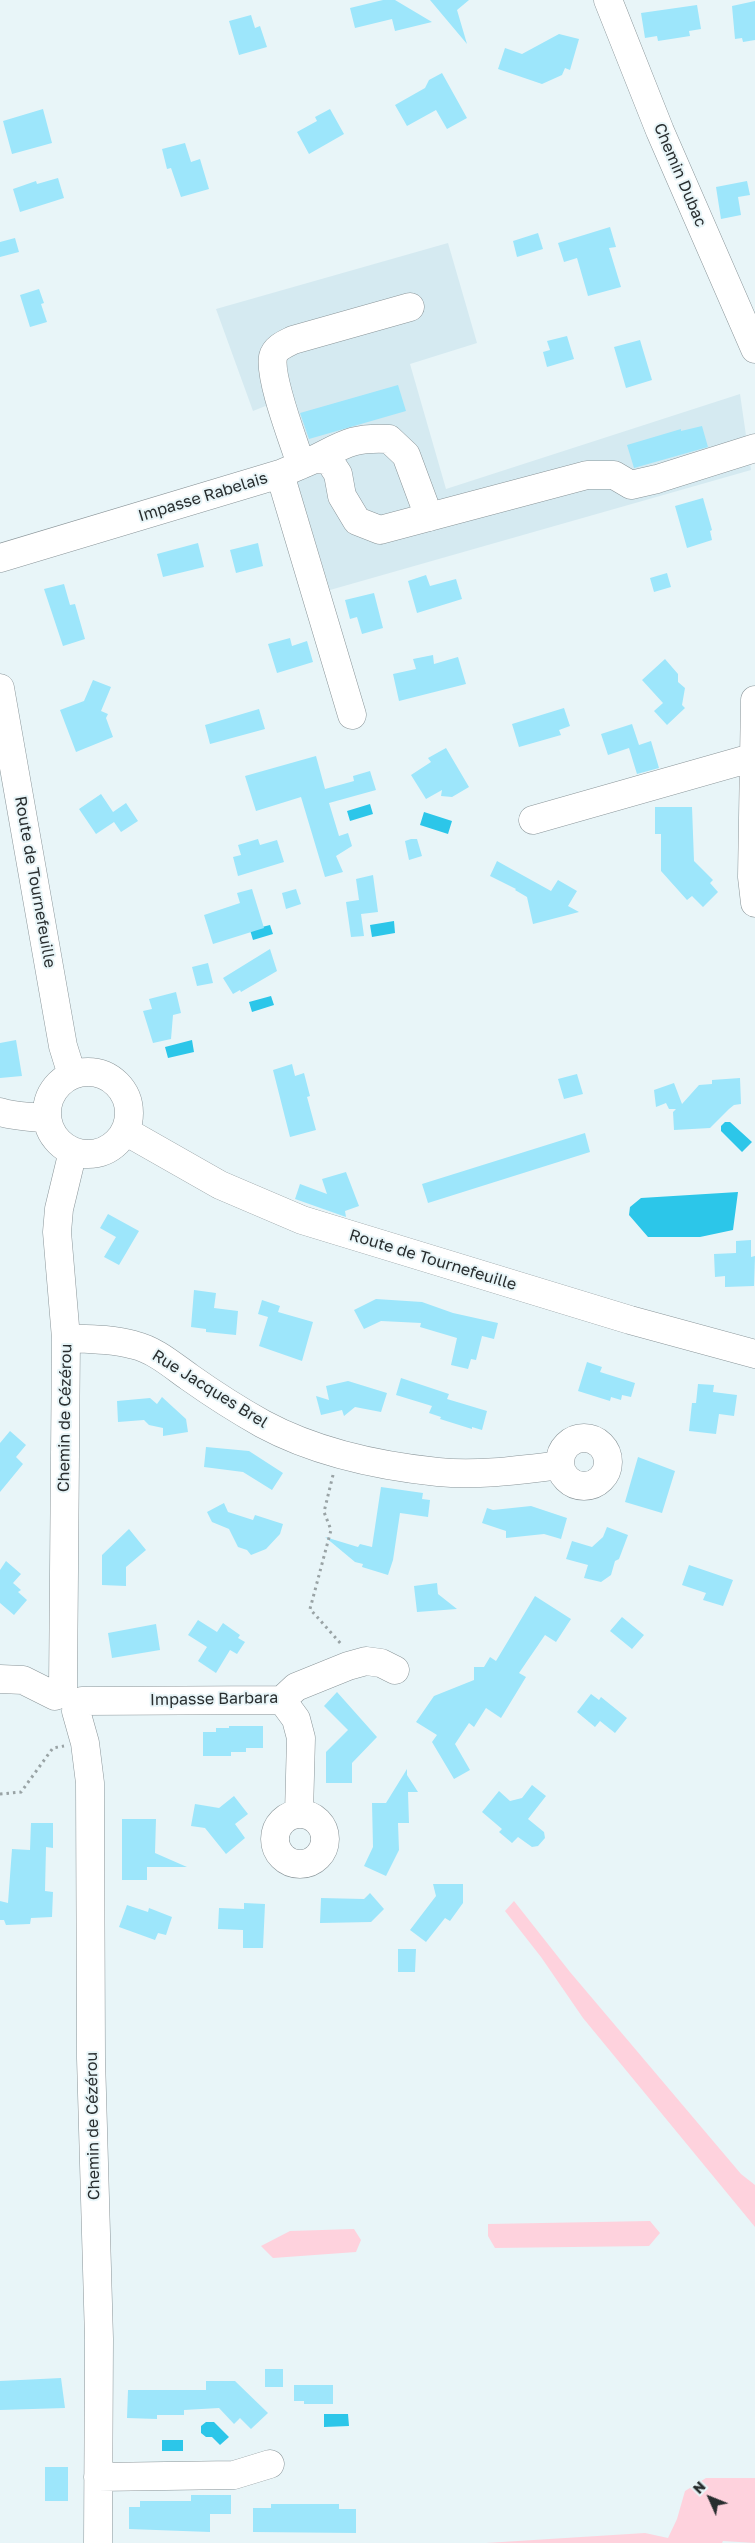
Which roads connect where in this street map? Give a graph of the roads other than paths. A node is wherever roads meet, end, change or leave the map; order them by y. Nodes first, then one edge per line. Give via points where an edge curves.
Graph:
1 (608, 0) edge
2 (410, 307) dead end
3 (755, 349) edge
4 (755, 448) edge
5 (299, 466) junction
6 (429, 517) junction
7 (0, 558) edge
8 (0, 688) edge
9 (755, 700) edge
10 (352, 715) dead end
11 (754, 757) edge
12 (533, 820) dead end
13 (755, 903) edge
14 (72, 1075) junction
15 (0, 1112) edge
16 (47, 1119) junction
17 (125, 1131) junction
18 (73, 1151) junction
19 (66, 1338) junction
20 (755, 1354) edge
21 (560, 1465) dead end
22 (395, 1670) dead end
23 (0, 1679) edge
24 (69, 1699) junction
25 (282, 1700) junction
26 (299, 1813) dead end
27 (270, 2464) dead end
28 (98, 2477) junction
29 (98, 2543) edge

1 - 3 street, Chemin Dubac via 660,131
2 - 5 street via 293,340 281,346 273,356 273,373
4 - 6 street via 631,485 614,475 586,475
5 - 6 street via 329,460 338,474 342,496 357,521 380,530
5 - 6 street via 346,443 364,438 389,439 406,455
5 - 7 street, Impasse Rabelais
5 - 10 street, Impasse Rabelais
8 - 14 street, Route de Tournefeuille via 63,1046
9 - 11 street
11 - 12 street
11 - 13 street via 752,878
14 - 16 street via 58,1084 51,1095
14 - 17 street via 88,1071 100,1073 119,1086 129,1108
15 - 16 street
16 - 18 street via 56,1139
17 - 18 street via 120,1139 102,1152 87,1154
17 - 20 street, Route de Tournefeuille via 220,1185 302,1220 630,1320
18 - 19 street, Chemin de Cézérou via 59,1209 58,1232
19 - 21 street, Rue Jacques Brel via 136,1345 264,1425 339,1453 440,1472 510,1471
19 - 24 street, Chemin de Cézérou
22 - 25 street, Impasse Barbara via 381,1663 366,1661 296,1687
23 - 24 street via 23,1680
24 - 25 street, Impasse Barbara
24 - 28 street, Chemin de Cézérou via 85,1743 90,1783 91,2058 99,2339
25 - 26 street via 296,1719 301,1738
27 - 28 street via 234,2475
28 - 29 street, Chemin de Cézérou

